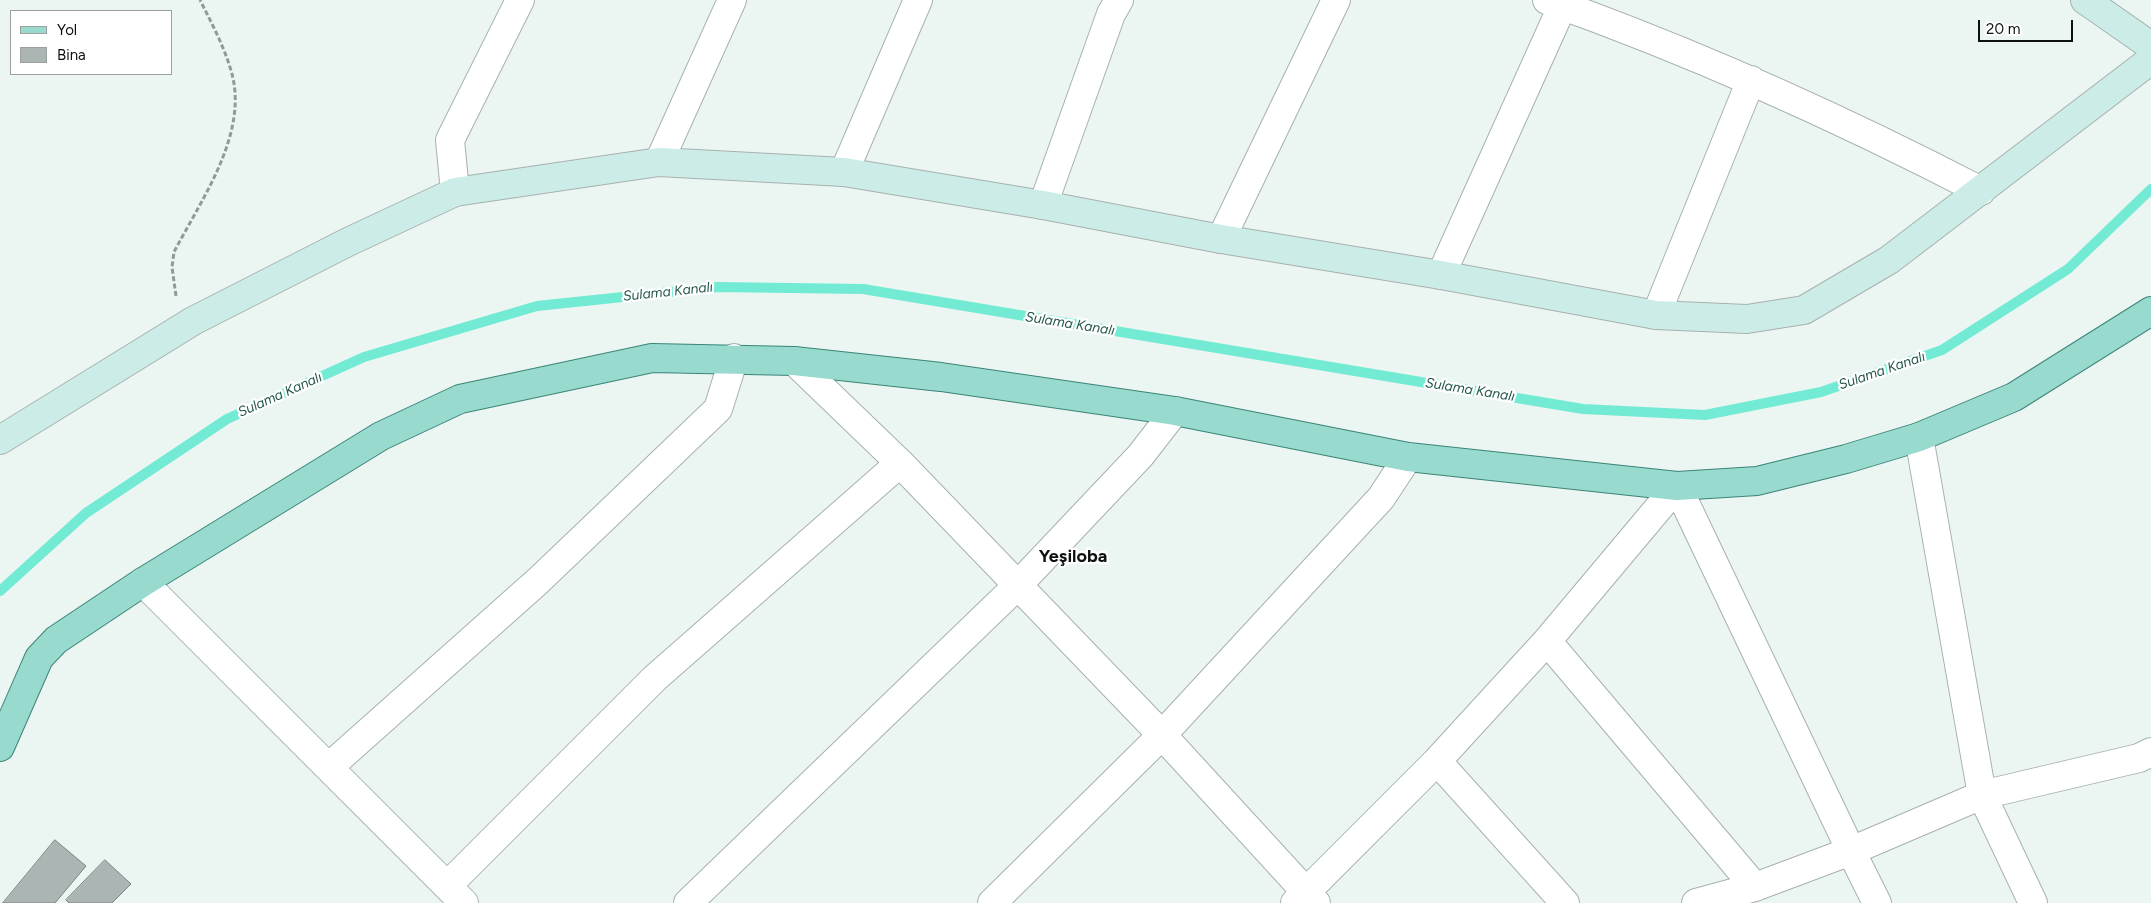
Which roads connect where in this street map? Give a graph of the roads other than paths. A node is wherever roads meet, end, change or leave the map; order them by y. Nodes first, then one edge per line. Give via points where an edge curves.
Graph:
1 (520, 0) edge
2 (732, 0) edge
3 (918, 0) edge
4 (1119, 0) edge
5 (1336, 0) edge
6 (2085, 0) edge
7 (1558, 2) edge
8 (2151, 46) edge
9 (2151, 60) edge
10 (1752, 80) junction
11 (659, 162) junction
12 (844, 172) junction
13 (1981, 191) junction
14 (454, 192) junction
15 (1043, 205) junction
16 (1221, 239) junction
17 (1441, 275) junction
18 (2151, 311) edge
19 (1656, 314) junction
20 (734, 358) junction
21 (794, 361) junction
22 (1175, 411) junction
23 (1919, 438) junction
24 (0, 440) edge
25 (1408, 457) junction
26 (900, 463) junction
27 (1677, 486) junction
28 (143, 582) junction
29 (1018, 586) junction
30 (1547, 641) junction
31 (1162, 735) junction
32 (0, 747) edge
33 (2147, 760) edge
34 (1436, 761) junction
35 (329, 767) junction
36 (1982, 795) junction
37 (1850, 851) junction
38 (1755, 887) junction
39 (455, 895) edge
40 (1306, 899) edge
41 (688, 903) edge
42 (992, 903) edge
43 (1564, 903) edge
44 (1696, 903) edge
45 (1877, 903) edge
46 (2034, 903) edge

1 - 14 street via 450,140
2 - 11 street
3 - 12 street
4 - 15 street via 1111,14
5 - 16 street
6 - 8 street
7 - 10 street
7 - 17 street
9 - 13 street
10 - 13 street via 1878,138
10 - 19 street
11 - 12 street
11 - 14 street
12 - 15 street
13 - 19 street via 1888,260 1804,310 1748,319
14 - 24 street via 193,321
15 - 16 street
16 - 17 street
17 - 19 street
18 - 23 main road via 2014,397
20 - 21 main road
20 - 28 main road via 652,358 460,399 381,436
20 - 35 street via 718,409 538,581
21 - 22 main road via 941,377
21 - 26 street
22 - 25 main road
22 - 29 street via 1140,456
23 - 27 main road via 1757,481
23 - 36 street
25 - 27 main road
25 - 31 street via 1381,498
26 - 29 street
26 - 39 street via 655,678
27 - 30 street
27 - 37 street
28 - 32 main road via 56,640 39,658
28 - 35 street
29 - 31 street
29 - 41 street
30 - 34 street
30 - 38 street
31 - 40 street
31 - 42 street
33 - 36 street
34 - 40 street
34 - 43 street
35 - 39 street
36 - 37 street
36 - 46 street
37 - 38 street
37 - 45 street
38 - 44 street

